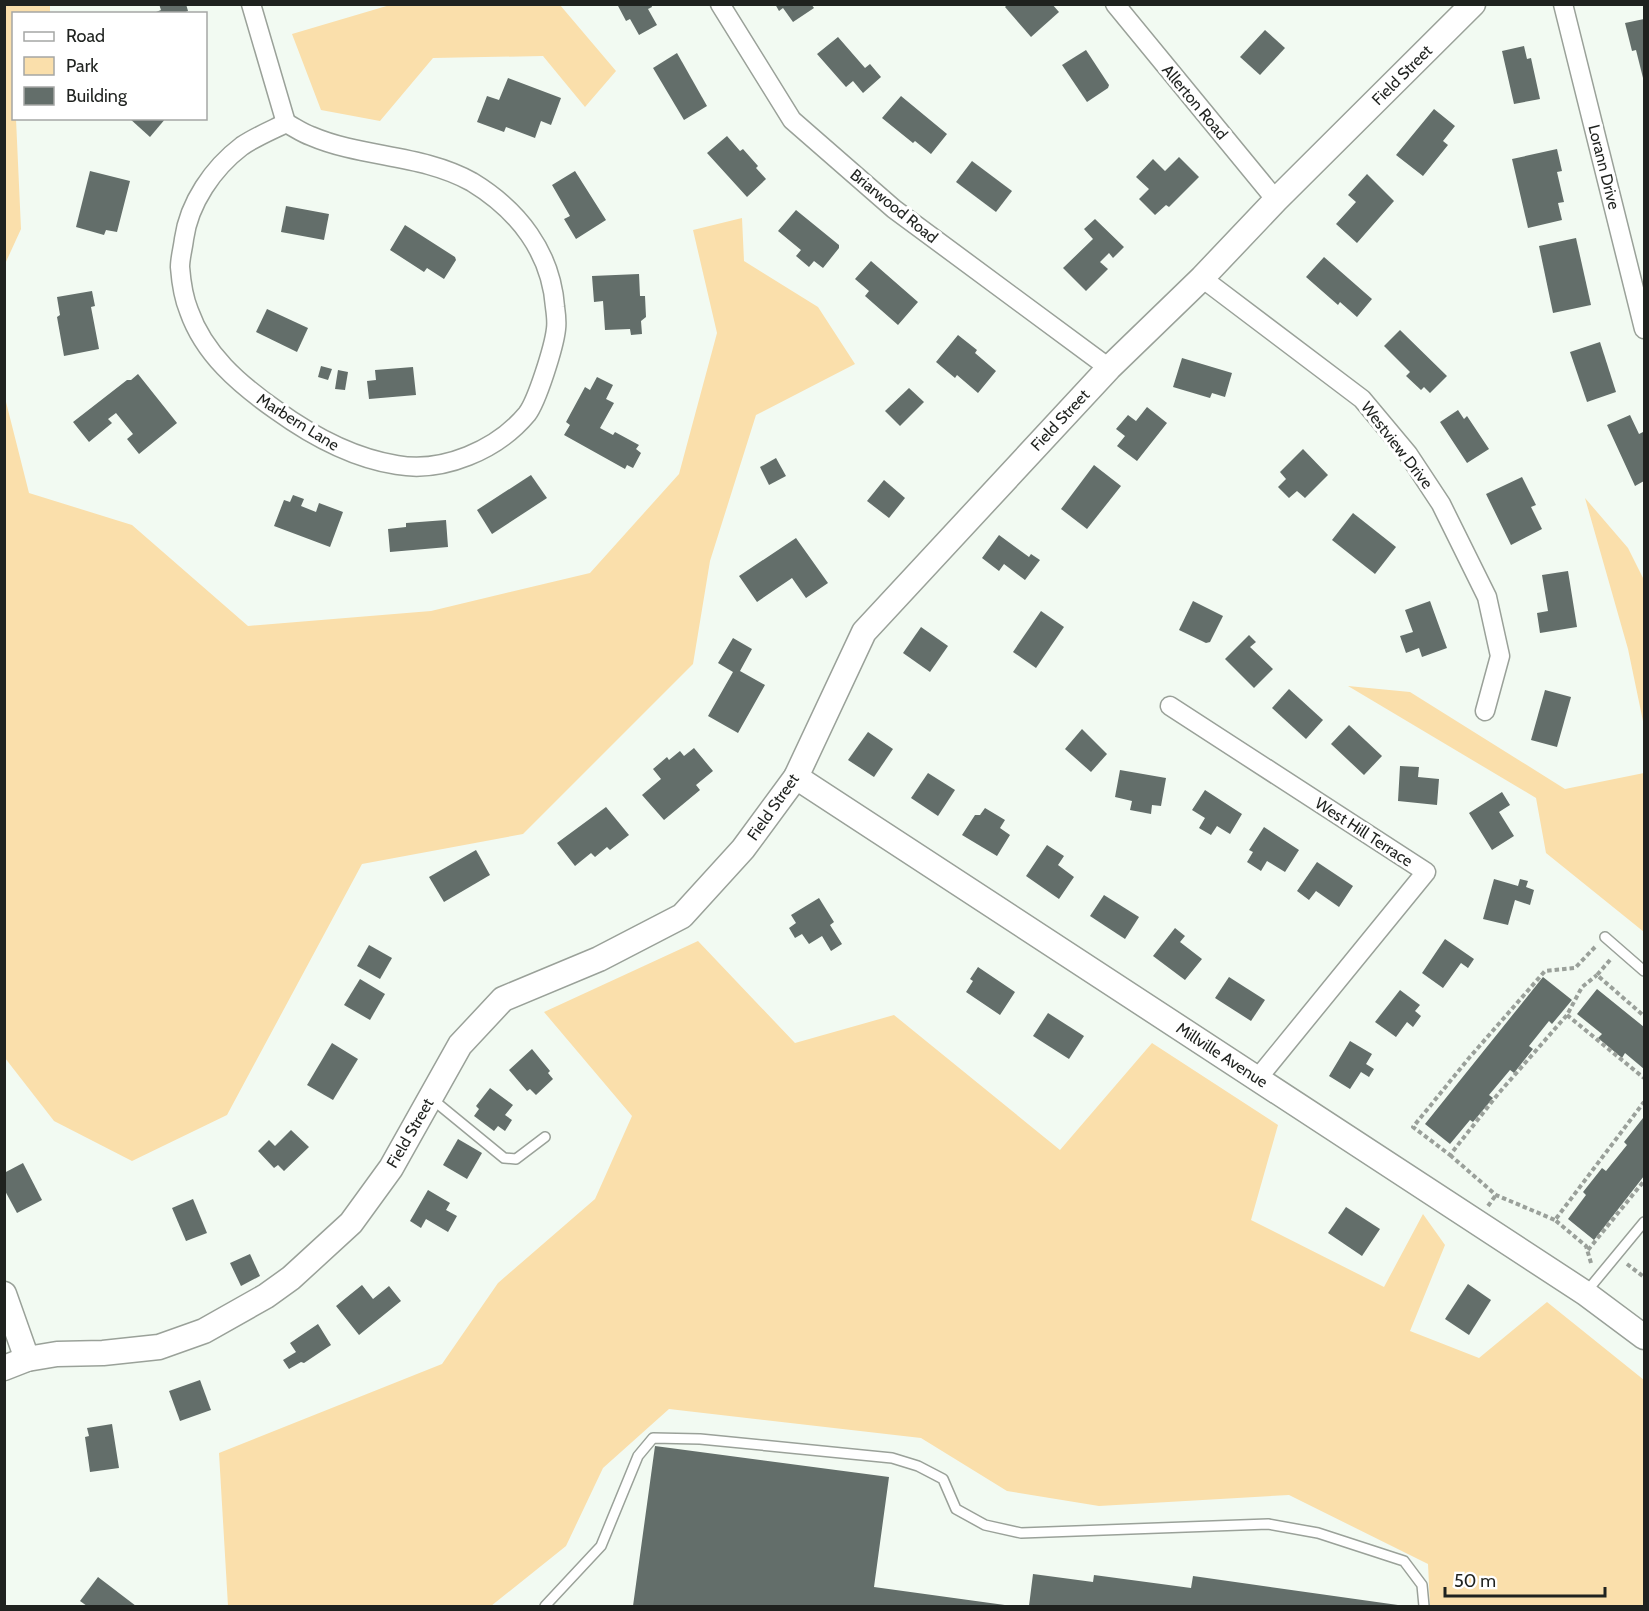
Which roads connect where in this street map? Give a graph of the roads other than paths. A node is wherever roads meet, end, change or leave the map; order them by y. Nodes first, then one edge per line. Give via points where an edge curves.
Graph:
1 (250, 4) edge
2 (720, 4) edge
3 (1115, 4) edge
4 (1473, 4) edge
5 (1563, 4) edge
6 (286, 123) junction
7 (1276, 200) junction
8 (1202, 278) junction
9 (1644, 329) edge
10 (1109, 368) junction
11 (1170, 706) dead end
12 (1485, 711) dead end
13 (796, 777) junction
14 (1605, 937) road end
15 (1644, 971) edge
16 (1258, 1078) junction
17 (430, 1098) junction
18 (545, 1137) dead end
19 (1644, 1222) edge
20 (1585, 1293) junction
21 (4, 1294) edge
22 (1644, 1337) edge
23 (27, 1359) junction
24 (4, 1368) edge
25 (545, 1606) edge
26 (1424, 1606) edge

1 - 6 street
2 - 10 street, Briarwood Road via 792,120 894,209
3 - 7 street, Allerton Road
4 - 7 street, Field Street
5 - 9 street, Lorann Drive
6 - 6 street, Marbern Lane via 338,145 436,167 471,182 514,214 541,250 554,286 557,328 546,370 528,412 478,452 441,465 398,466 343,451 292,422 244,387 208,349 188,310 180,267 187,221 208,180 242,146
7 - 8 street, Field Street
8 - 10 street, Field Street
8 - 12 street, Westview Drive via 1362,399 1408,454 1436,496 1487,597 1500,656
10 - 13 street, Field Street via 864,632
11 - 16 street, West Hill Terrace via 1426,872
13 - 16 street, Millville Avenue
13 - 17 street, Field Street via 744,849 682,916 599,959 503,999 460,1045
14 - 15 lane
16 - 20 street, Millville Avenue
17 - 18 lane via 504,1158 516,1159
17 - 23 street, Field Street via 391,1168 351,1223 266,1296 204,1331 159,1347
19 - 20 lane
20 - 22 street, Millville Avenue
21 - 23 street
23 - 24 street, Field Street
25 - 26 lane via 601,1546 638,1456 653,1438 662,1438 892,1458 943,1479 956,1509 985,1525 1021,1533 1268,1524 1318,1533 1404,1561 1422,1585

